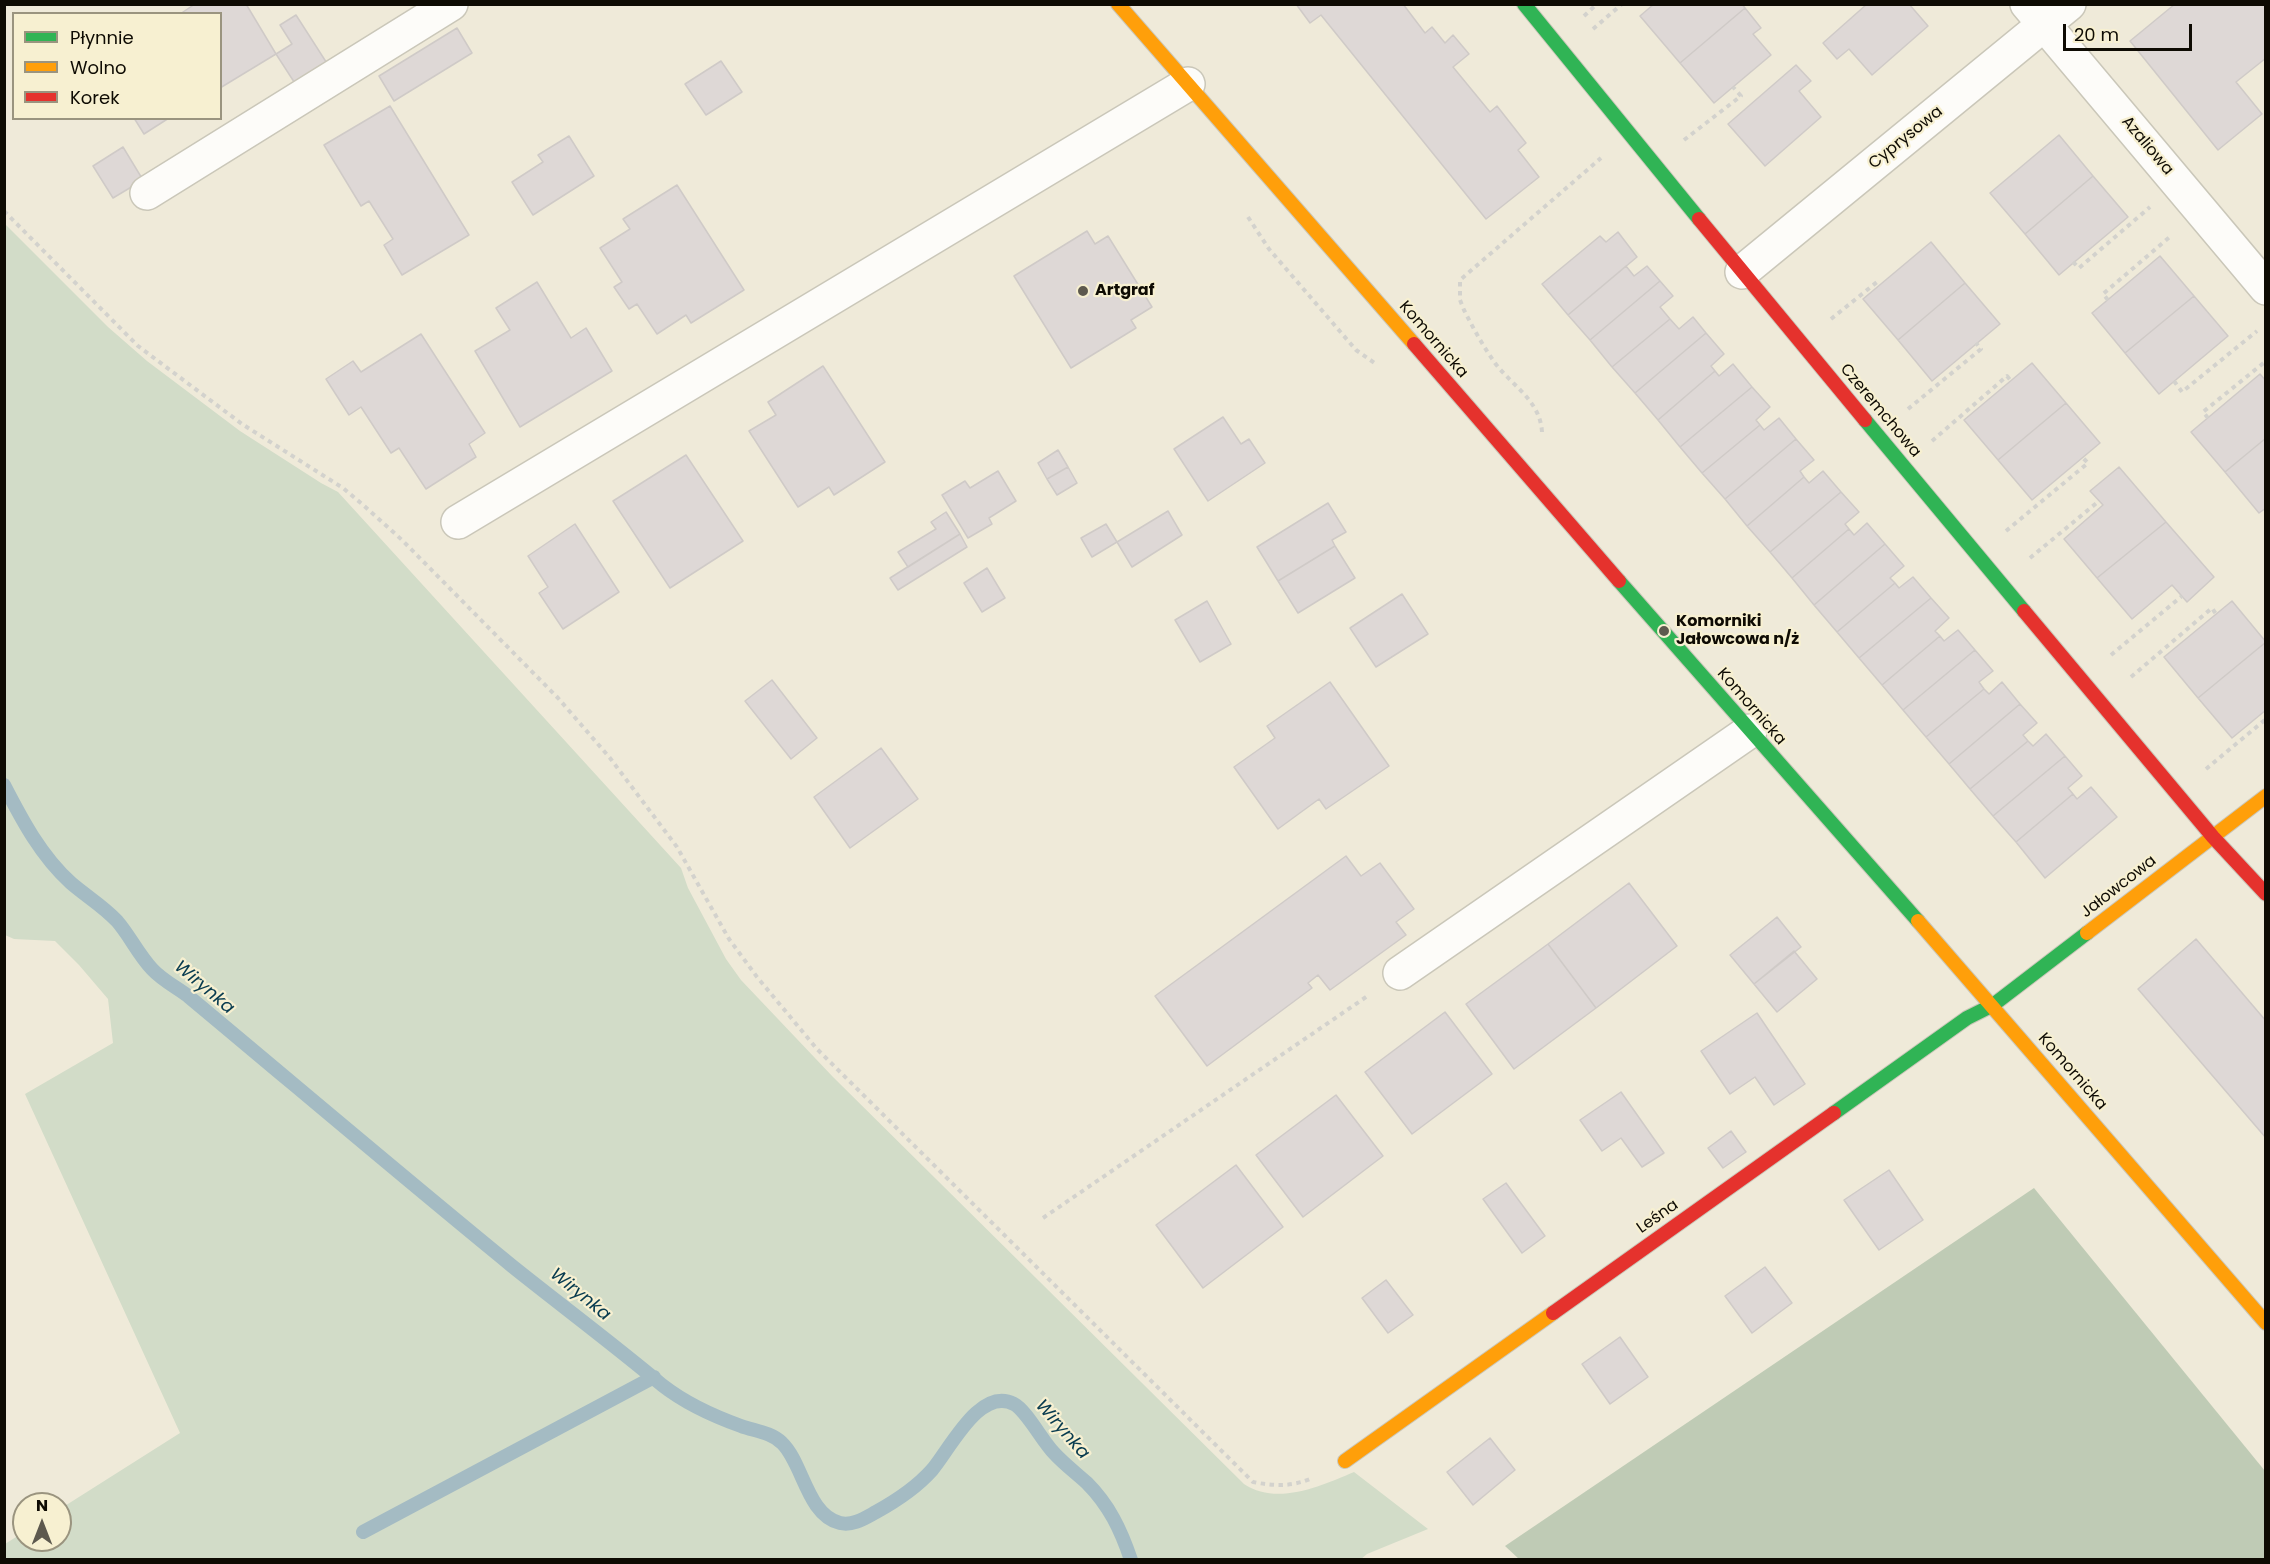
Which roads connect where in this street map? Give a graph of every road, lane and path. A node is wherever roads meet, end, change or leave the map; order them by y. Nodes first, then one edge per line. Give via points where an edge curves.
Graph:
1 (451, 4) edge
2 (1118, 4) edge
3 (1524, 4) edge
4 (2069, 4) edge
5 (2036, 15) edge
6 (1188, 84) junction
7 (1733, 87) dead end
8 (1608, 152) dead end
9 (1654, 163) junction
10 (147, 193) dead end
11 (2152, 206) dead end
12 (4, 211) edge
13 (2174, 233) dead end
14 (2073, 262) dead end
15 (1742, 272) junction
16 (1877, 282) dead end
17 (2265, 288) edge
18 (2108, 300) dead end
19 (1831, 319) dead end
20 (2257, 330) dead end
21 (1977, 344) dead end
22 (2265, 362) edge
23 (2011, 381) dead end
24 (2174, 381) dead end
25 (1904, 413) dead end
26 (2208, 418) dead end
27 (1543, 438) dead end
28 (1929, 443) dead end
29 (2083, 458) dead end
30 (2099, 501) dead end
31 (458, 522) dead end
32 (2004, 532) dead end
33 (2028, 560) dead end
34 (2182, 596) dead end
35 (2216, 614) dead end
36 (2108, 657) dead end
37 (2127, 680) dead end
38 (2265, 719) edge
39 (1750, 731) junction
40 (2200, 774) dead end
41 (2265, 796) edge
42 (2213, 837) junction
43 (2265, 894) edge
44 (1400, 973) joint
45 (1993, 1005) junction
46 (1043, 1218) dead end
47 (2265, 1323) edge
48 (1345, 1461) joint

1 - 10 street
2 - 6 street, Komornicka
3 - 9 street, Czeremchowa
4 - 5 street, Cyprysowa
5 - 15 street, Cyprysowa
5 - 17 street, Azaliowa
6 - 31 street
6 - 39 street, Komornicka
7 - 9 path via 1741,96
8 - 27 path via 1461,280 1464,310 1496,364 1535,407
9 - 15 street, Czeremchowa
11 - 14 path via 2079,268
12 - 48 path via 138,346 242,424 362,504 558,698 677,847 729,939 817,1049 1253,1482 1297,1484
13 - 18 path via 2103,294
15 - 42 street, Czeremchowa
16 - 19 path
20 - 24 path via 2182,392
21 - 25 path via 1981,349
22 - 26 path via 2204,412
23 - 28 path via 2007,376
29 - 32 path via 2088,463
30 - 33 path
34 - 36 path
35 - 37 path via 2212,608
38 - 40 path
39 - 44 street
39 - 45 street, Komornicka
41 - 42 street, Jałowcowa
42 - 43 street, Czeremchowa
42 - 45 street, Jałowcowa
44 - 46 path
45 - 47 street, Komornicka
45 - 48 street, Leśna via 1967,1018

